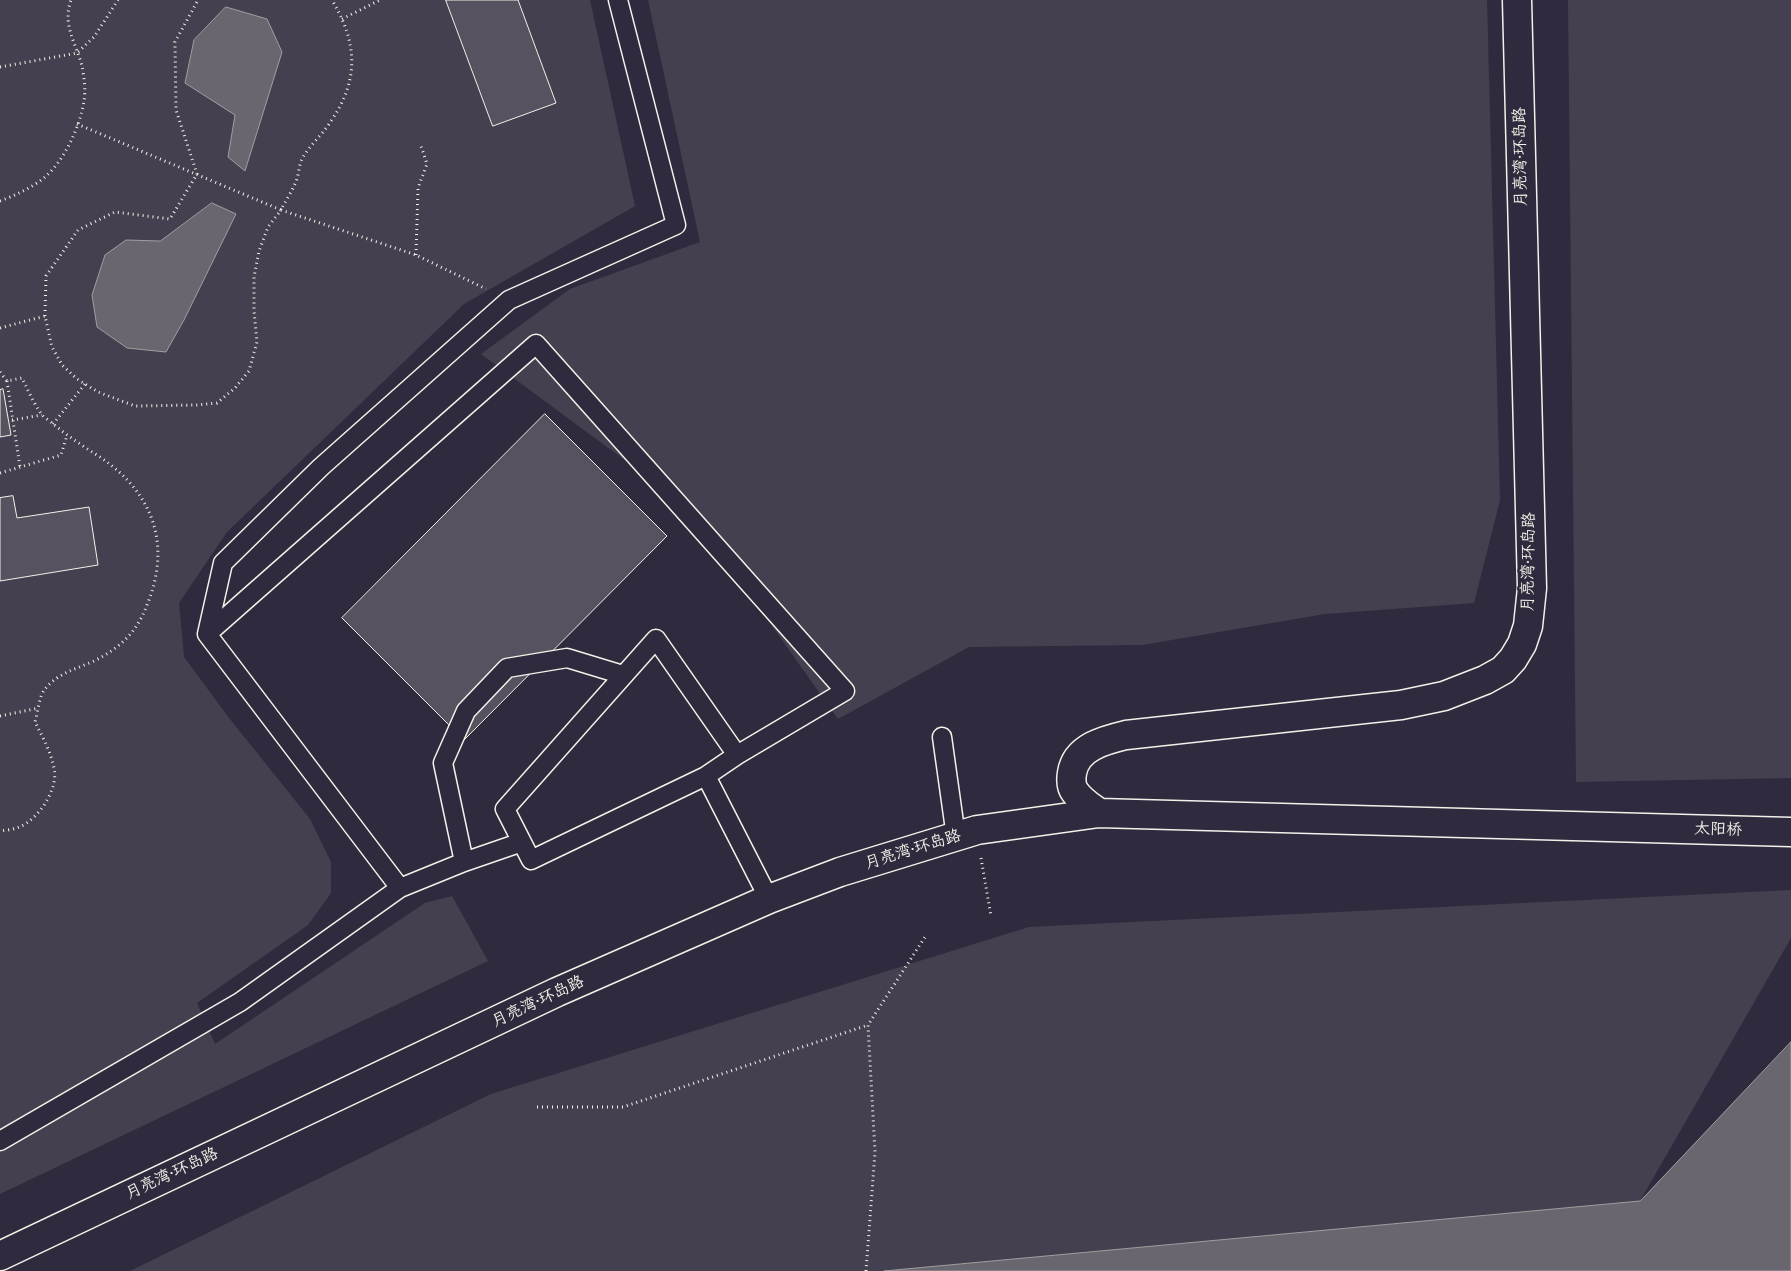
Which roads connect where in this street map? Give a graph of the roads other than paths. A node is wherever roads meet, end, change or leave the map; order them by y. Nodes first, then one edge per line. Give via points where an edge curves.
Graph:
1 (618, 0) edge
2 (1517, 0) edge
3 (207, 634) junction
4 (623, 675) junction
5 (942, 737) dead end
6 (737, 756) junction
7 (706, 776) junction
8 (1099, 813) junction
9 (1645, 829) joint
10 (1791, 832) edge
11 (966, 833) junction
12 (522, 842) junction
13 (464, 862) junction
14 (400, 888) junction
15 (769, 899) junction
16 (0, 1141) edge
17 (0, 1256) edge

1 - 3 lane via 676,225 509,300 321,467 222,563
2 - 8 street, 月亮湾·环岛路 via 1532,588 1528,626 1522,644 1503,670 1464,688 1422,701 1126,735 1096,744 1077,760 1071,780 1074,791
3 - 6 lane via 536,344 845,691
3 - 14 lane
4 - 6 lane via 656,639
4 - 12 lane via 505,809
4 - 13 lane via 567,658 507,668 466,711 443,763
5 - 11 lane
6 - 7 lane
7 - 12 lane via 531,860
7 - 15 lane
8 - 9 street, 月亮湾·环岛路
8 - 11 street, 月亮湾·环岛路
9 - 10 street, 太阳桥
11 - 15 street, 月亮湾·环岛路 via 840,872
12 - 13 lane
13 - 14 lane
14 - 16 lane via 240,1002
15 - 17 street, 月亮湾·环岛路 via 558,992

